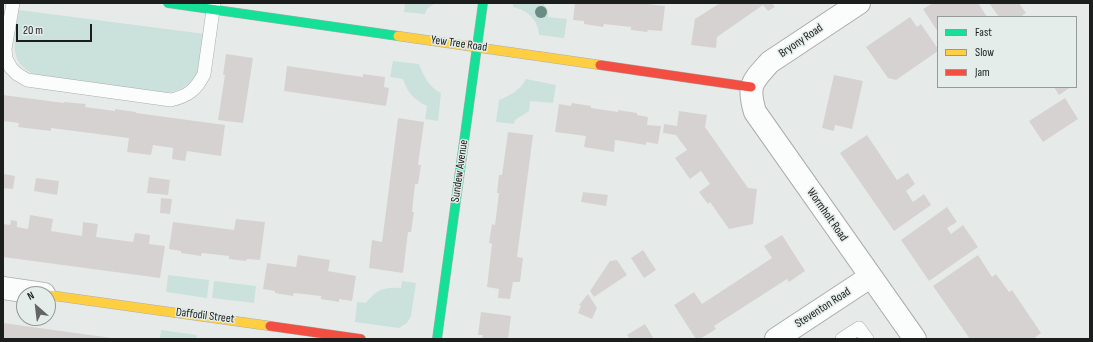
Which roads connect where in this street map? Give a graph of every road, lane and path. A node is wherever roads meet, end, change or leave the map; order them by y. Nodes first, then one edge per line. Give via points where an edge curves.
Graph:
1 (13, 3) edge
2 (168, 3) edge
3 (483, 3) edge
4 (859, 3) edge
5 (213, 6) edge
6 (477, 47) junction
7 (751, 87) junction
8 (870, 276) junction
9 (3, 288) edge
10 (16, 290) edge
11 (56, 296) edge
12 (361, 339) edge
13 (437, 339) edge
14 (776, 339) edge
15 (842, 339) edge
16 (867, 339) edge
17 (915, 339) edge

1 - 5 lane via 5,49 6,60 17,74 28,80 171,100 191,91 199,84 204,74
2 - 5 street, Yew Tree Road
3 - 6 street, Sundew Avenue
4 - 7 street, Bryony Road via 770,62
5 - 6 street, Yew Tree Road via 315,25
6 - 7 street, Yew Tree Road
6 - 13 street, Sundew Avenue
7 - 8 street, Wormholt Road via 755,112
8 - 14 street, Steventon Road
8 - 17 street, Wormholt Road
9 - 10 street
11 - 12 street, Daffodil Street
15 - 16 lane via 859,328

